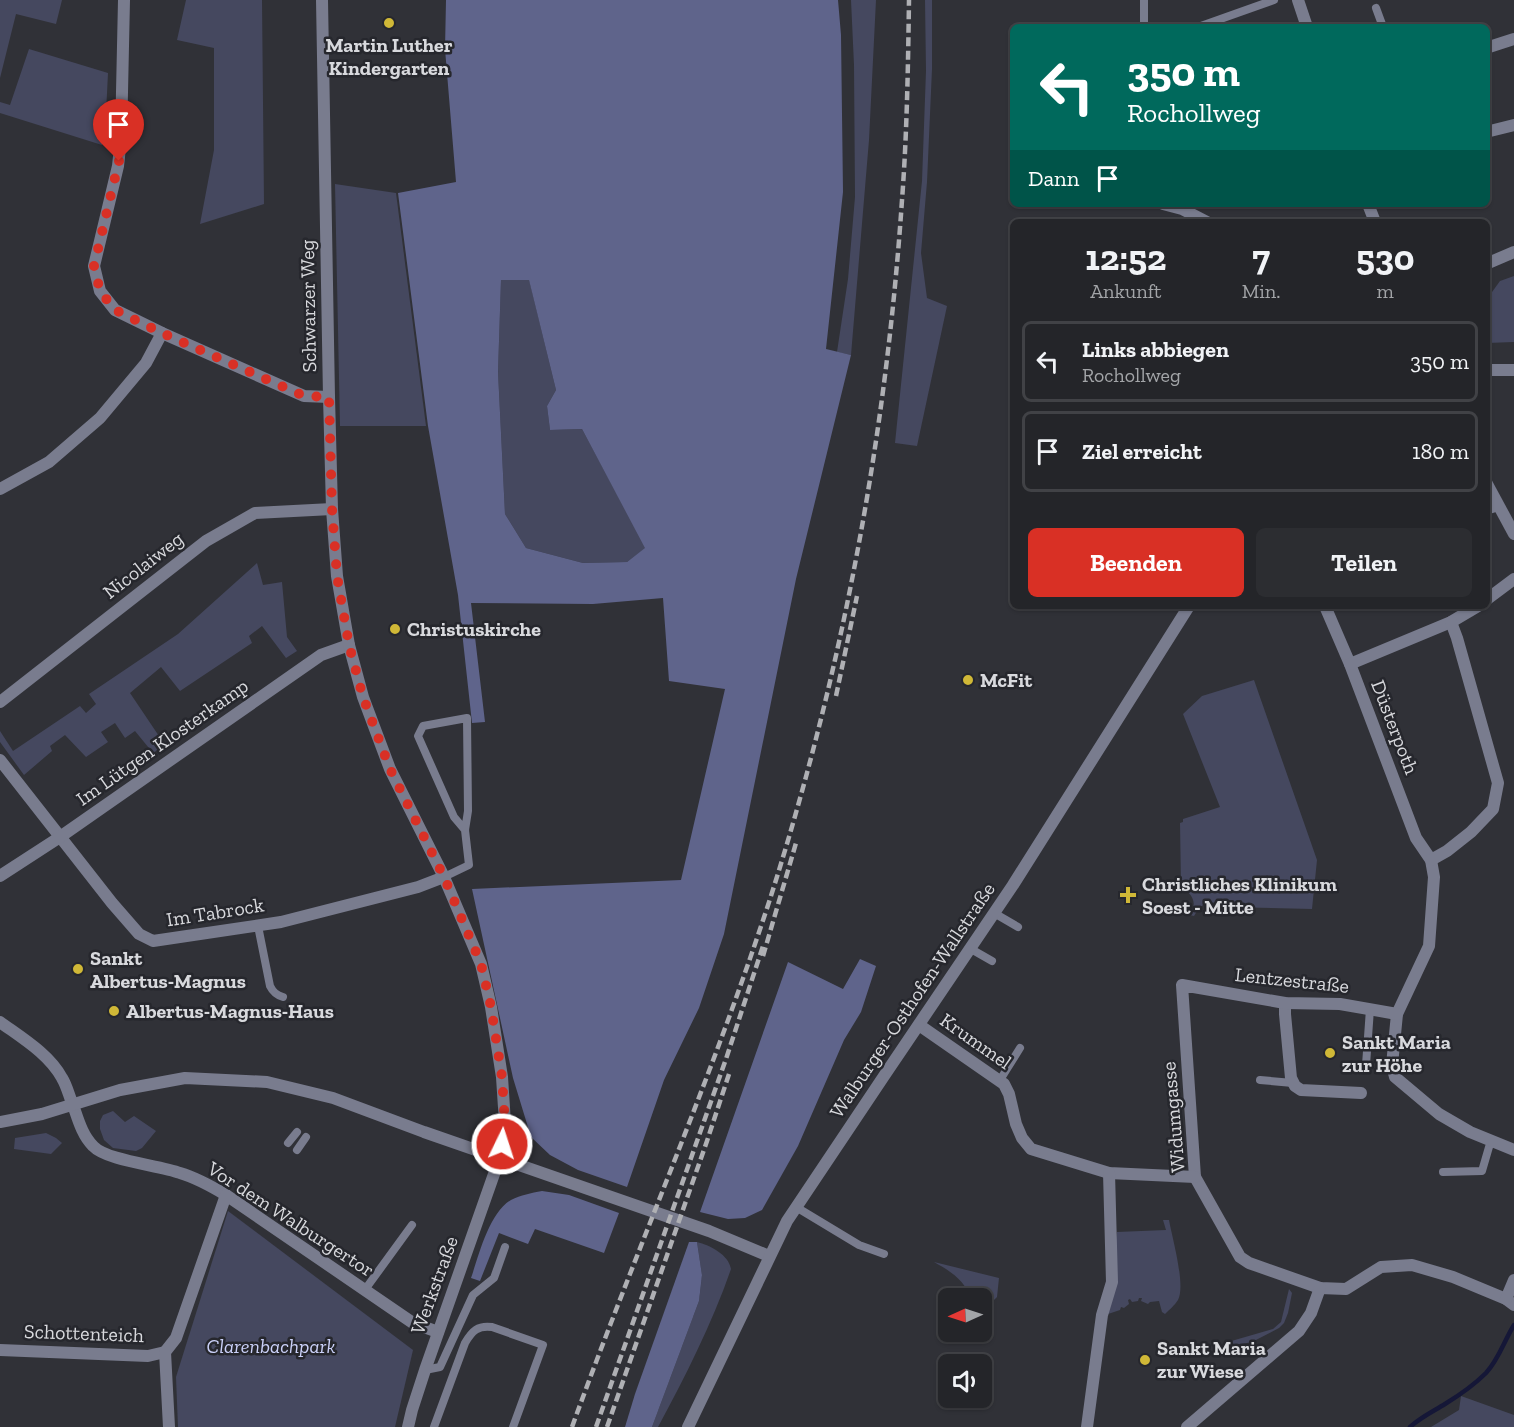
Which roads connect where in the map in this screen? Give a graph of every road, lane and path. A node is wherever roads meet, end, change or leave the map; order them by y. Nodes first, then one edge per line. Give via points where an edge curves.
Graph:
1 (124, 0) edge
2 (322, 0) edge
3 (1144, 0) edge
4 (1274, 0) edge
5 (1298, 0) edge
6 (1376, 8) dead end
7 (1144, 24) edge
8 (1206, 24) edge
9 (1306, 24) edge
10 (1382, 24) edge
11 (1514, 39) edge
12 (1490, 47) edge
13 (1514, 124) edge
14 (1490, 131) edge
15 (1174, 207) edge
16 (1201, 219) edge
17 (1514, 252) edge
18 (1490, 262) edge
19 (162, 333) junction
20 (1490, 370) edge
21 (1514, 370) edge
22 (329, 397) junction
23 (0, 489) edge
24 (1490, 490) edge
25 (1499, 507) junction
26 (332, 509) junction
27 (1490, 510) edge
28 (1514, 534) edge
29 (1514, 579) edge
30 (1490, 597) edge
31 (1187, 609) edge
32 (1326, 609) edge
33 (1473, 609) edge
34 (1451, 622) junction
35 (349, 645) junction
36 (1350, 664) junction
37 (0, 702) edge
38 (0, 760) edge
39 (465, 830) junction
40 (60, 837) junction
41 (1431, 860) junction
42 (0, 876) edge
43 (444, 877) junction
44 (994, 914) junction
45 (258, 926) junction
46 (1018, 927) dead end
47 (971, 949) junction
48 (992, 961) dead end
49 (1182, 985) joint
50 (283, 997) dead end
51 (1285, 1002) junction
52 (1370, 1009) junction
53 (1397, 1014) junction
54 (0, 1022) edge
55 (919, 1025) junction
56 (1020, 1048) dead end
57 (1366, 1065) dead end
58 (1000, 1080) junction
59 (1260, 1080) dead end
60 (1293, 1083) junction
61 (1361, 1093) dead end
62 (73, 1105) junction
63 (0, 1122) edge
64 (297, 1132) dead end
65 (306, 1137) dead end
66 (1492, 1141) junction
67 (288, 1143) dead end
68 (297, 1150) dead end
69 (1514, 1150) edge
70 (500, 1157) junction
71 (1443, 1172) dead end
72 (1109, 1173) junction
73 (1195, 1177) junction
74 (226, 1195) junction
75 (796, 1207) junction
76 (412, 1225) dead end
77 (505, 1247) dead end
78 (884, 1254) dead end
79 (769, 1256) junction
80 (1514, 1280) edge
81 (1320, 1288) junction
82 (364, 1291) junction
83 (1510, 1302) edge
84 (438, 1332) junction
85 (0, 1350) edge
86 (165, 1352) junction
87 (425, 1370) junction
88 (169, 1427) edge
89 (408, 1427) edge
90 (434, 1427) edge
91 (513, 1427) edge
92 (688, 1427) edge
93 (1088, 1427) edge
94 (1187, 1427) edge

1 - 19 street via 118,166 94,266 100,291 115,310
2 - 22 street, Schwarzer Weg
3 - 7 lane
4 - 8 lane
5 - 9 street
6 - 10 lane
11 - 12 street
13 - 14 street
15 - 16 street
17 - 18 street
19 - 22 street via 304,396
19 - 23 street via 146,363 100,418 49,462
20 - 21 street
22 - 26 street, Schwarzer Weg
24 - 25 street
25 - 27 lane
25 - 28 street
26 - 35 street, Schwarzer Weg via 337,576
26 - 37 street, Nicolaiweg via 255,513 206,541
29 - 30 street
31 - 44 street, Walburger-Osthofen-Wallstraße
32 - 36 street, Düsterpoth
33 - 34 street
34 - 36 street
34 - 41 street via 1498,783 1493,808 1471,832
35 - 40 street, Im Lütgen Klosterkamp via 321,655
35 - 43 street, Schwarzer Weg via 363,697 390,769
36 - 41 street, Düsterpoth via 1416,838
38 - 40 street, Im Tabrock
39 - 39 lane via 467,718 423,726 418,736 454,817
39 - 43 lane via 469,865
40 - 42 street, Im Lütgen Klosterkamp
40 - 45 street, Im Tabrock via 139,934 153,941
41 - 53 street via 1434,877 1429,946
43 - 45 street, Im Tabrock via 418,887
43 - 70 street, Schwarzer Weg via 481,964 491,1007 503,1088 505,1124
44 - 46 lane
44 - 47 street, Walburger-Osthofen-Wallstraße
45 - 50 lane via 270,986
47 - 48 lane
47 - 55 street, Walburger-Osthofen-Wallstraße
49 - 51 street, Lentzestraße
49 - 73 street, Widumgasse
51 - 52 street, Lentzestraße
51 - 60 street
52 - 53 street, Lentzestraße
52 - 57 lane
53 - 66 street via 1392,1065 1395,1077 1439,1114
54 - 62 street, Vor dem Walburgertor via 47,1059 62,1078
55 - 58 street, Krummel
55 - 75 street, Walburger-Osthofen-Wallstraße
56 - 58 lane
58 - 72 street, Krummel via 1009,1094 1022,1138 1031,1149
59 - 60 lane
60 - 61 street via 1301,1090
62 - 63 street
62 - 70 street via 120,1090 185,1078 267,1082 333,1098
62 - 74 street, Vor dem Walburgertor via 84,1134 100,1151 179,1172
64 - 67 lane
65 - 68 lane
66 - 69 street
66 - 71 lane via 1482,1172
70 - 79 street
70 - 84 street, Werkstraße
72 - 73 street, Krummel
72 - 93 street via 1112,1282 1102,1314
73 - 81 street, Widumgasse via 1240,1257
74 - 82 street, Vor dem Walburgertor
74 - 86 street via 176,1338
75 - 78 lane via 859,1245
75 - 79 street, Walburger-Osthofen-Wallstraße
76 - 82 lane
77 - 87 lane via 494,1278 473,1295 440,1367
79 - 92 street, Walburger-Osthofen-Wallstraße
80 - 83 street
81 - 83 street via 1346,1289 1381,1267 1412,1265 1453,1277
81 - 94 street via 1299,1331
82 - 84 street, Vor dem Walburgertor via 413,1323
84 - 87 street, Werkstraße
85 - 86 street, Schottenteich via 148,1356
86 - 88 street
87 - 89 street, Werkstraße
90 - 91 lane via 465,1343 470,1334 484,1326 543,1345

